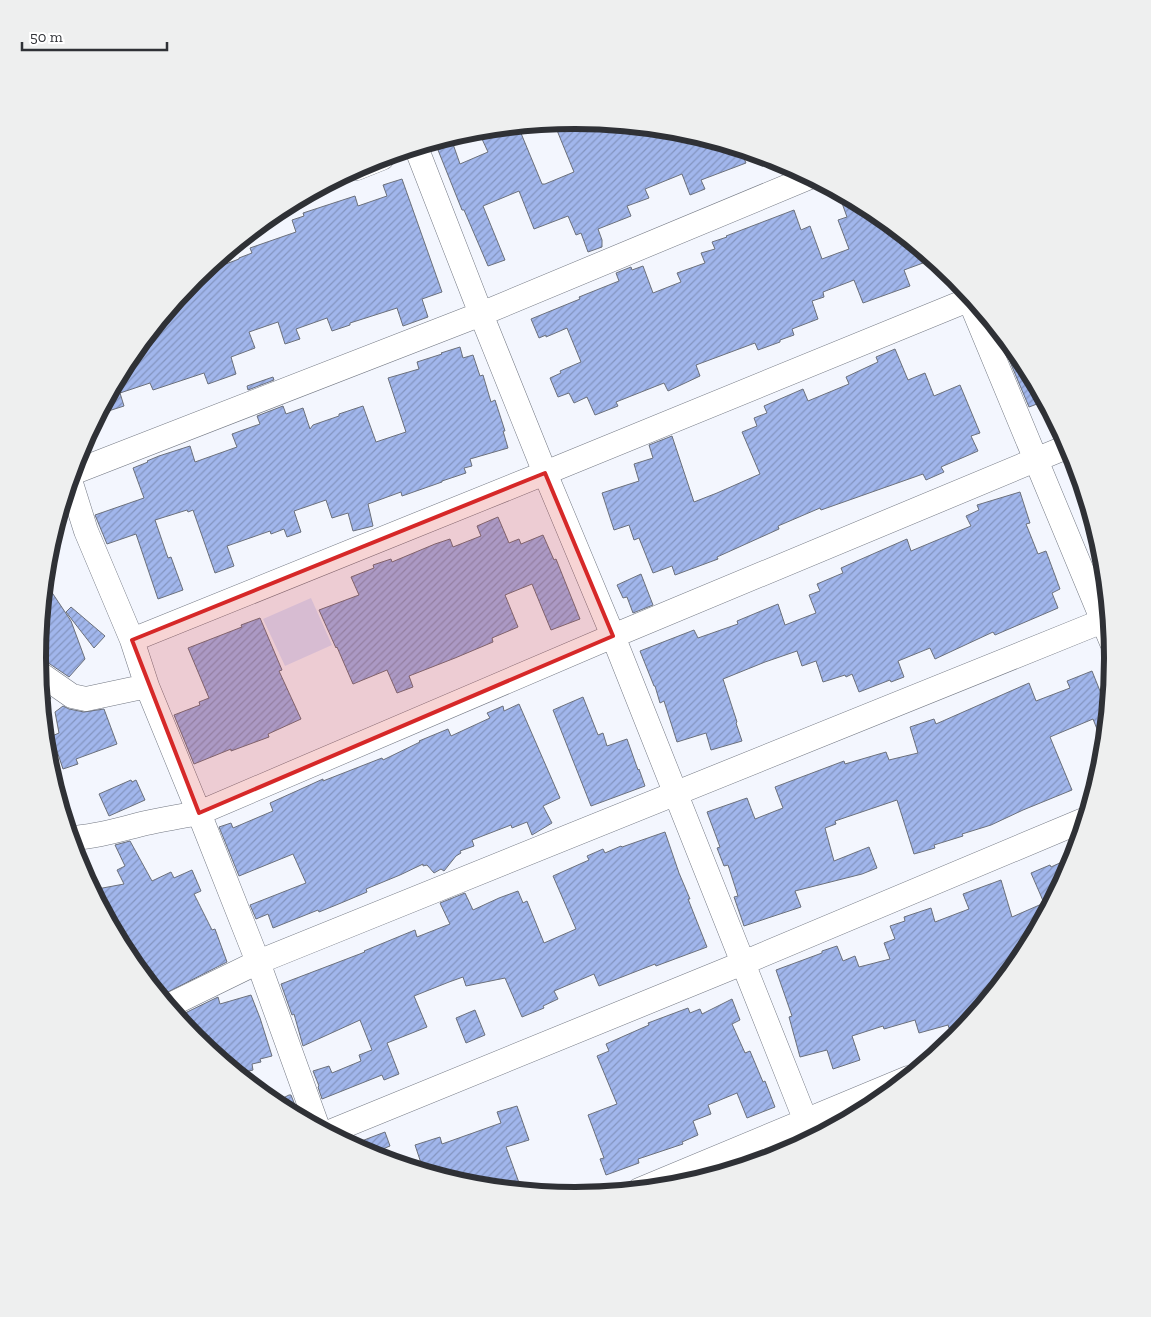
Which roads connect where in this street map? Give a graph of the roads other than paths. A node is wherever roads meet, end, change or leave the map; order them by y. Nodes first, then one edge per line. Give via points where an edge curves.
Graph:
1 (418, 153) edge
2 (801, 180) edge
3 (963, 299) edge
4 (481, 314) junction
5 (976, 314) edge
6 (1061, 449) edge
7 (1036, 460) junction
8 (82, 469) edge
9 (545, 473) junction
10 (73, 490) edge
11 (1103, 612) edge
12 (1104, 621) edge
13 (613, 636) junction
14 (132, 640) junction
15 (47, 678) edge
16 (148, 686) junction
17 (676, 794) junction
18 (200, 813) junction
19 (1079, 822) edge
20 (78, 838) edge
21 (258, 962) junction
22 (743, 963) junction
23 (174, 1003) edge
24 (875, 1096) edge
25 (315, 1119) edge
26 (334, 1129) edge
27 (809, 1130) edge
28 (669, 1180) edge

1 - 4 street
2 - 4 street
3 - 9 street
4 - 8 street
4 - 9 street
5 - 7 street
6 - 7 street
7 - 11 street
7 - 13 street
9 - 13 street
9 - 14 street
10 - 14 street via 86,531
12 - 17 street
13 - 17 street
13 - 18 street
14 - 16 street
15 - 16 street via 72,696 86,699
16 - 18 street
17 - 21 street
17 - 22 street
18 - 20 street
18 - 21 street
19 - 22 street
21 - 23 street
21 - 25 street
22 - 26 street
22 - 27 street
24 - 27 street
27 - 28 street

